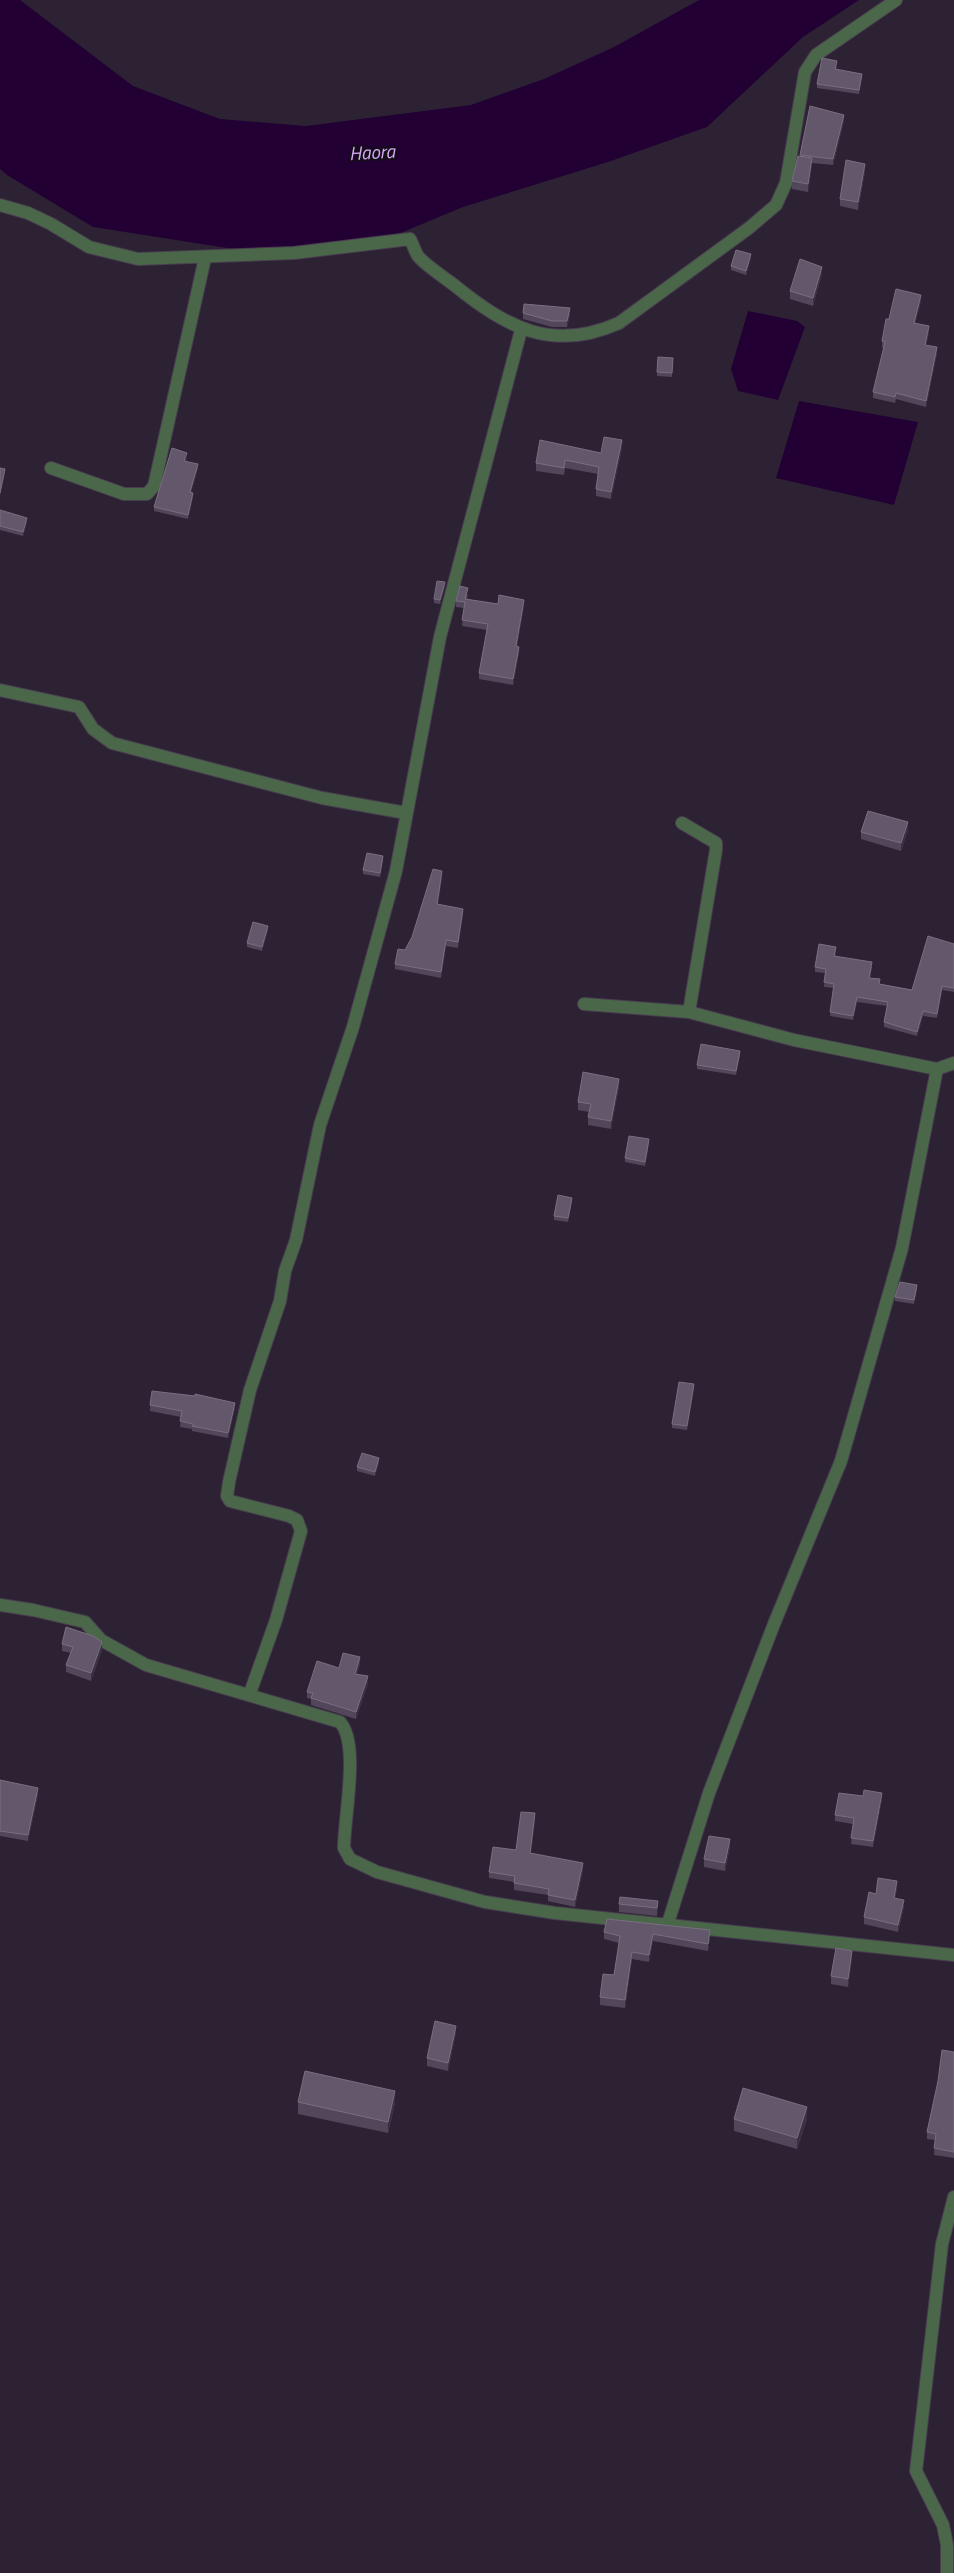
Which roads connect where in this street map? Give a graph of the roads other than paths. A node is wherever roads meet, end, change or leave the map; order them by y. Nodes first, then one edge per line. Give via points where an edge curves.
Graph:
1 (896, 0) edge
2 (0, 204) edge
3 (205, 258) junction
4 (521, 330) junction
5 (51, 468) dead end
6 (0, 690) edge
7 (406, 813) junction
8 (682, 823) dead end
9 (584, 1004) dead end
10 (689, 1012) junction
11 (954, 1063) edge
12 (936, 1069) junction
13 (0, 1605) edge
14 (250, 1694) junction
15 (668, 1923) junction
16 (954, 1956) edge
17 (954, 2197) edge
18 (947, 2573) edge

1 - 4 street via 816,55 805,72 786,183 776,205 619,323 580,336
2 - 3 street via 28,213 89,247 110,254 138,259
3 - 4 street via 294,253 410,239 418,257 480,305
3 - 5 street via 154,486 147,494 124,494
4 - 7 street via 440,637
6 - 7 street via 80,707 94,729 112,743 322,798
7 - 14 street via 396,871 353,1027 320,1125 296,1240 284,1271 280,1301 250,1390 228,1482 227,1496 230,1500 289,1516 297,1520 302,1531
8 - 10 street via 716,843
9 - 10 street
10 - 12 street via 794,1040
11 - 12 street
12 - 15 street via 902,1248 841,1461 709,1793
13 - 14 street via 85,1622 101,1640 146,1665
14 - 15 street via 332,1718 344,1726 349,1758 344,1848 350,1859 377,1872 485,1902 555,1913
15 - 16 street
17 - 18 street via 942,2244 916,2471 943,2525

